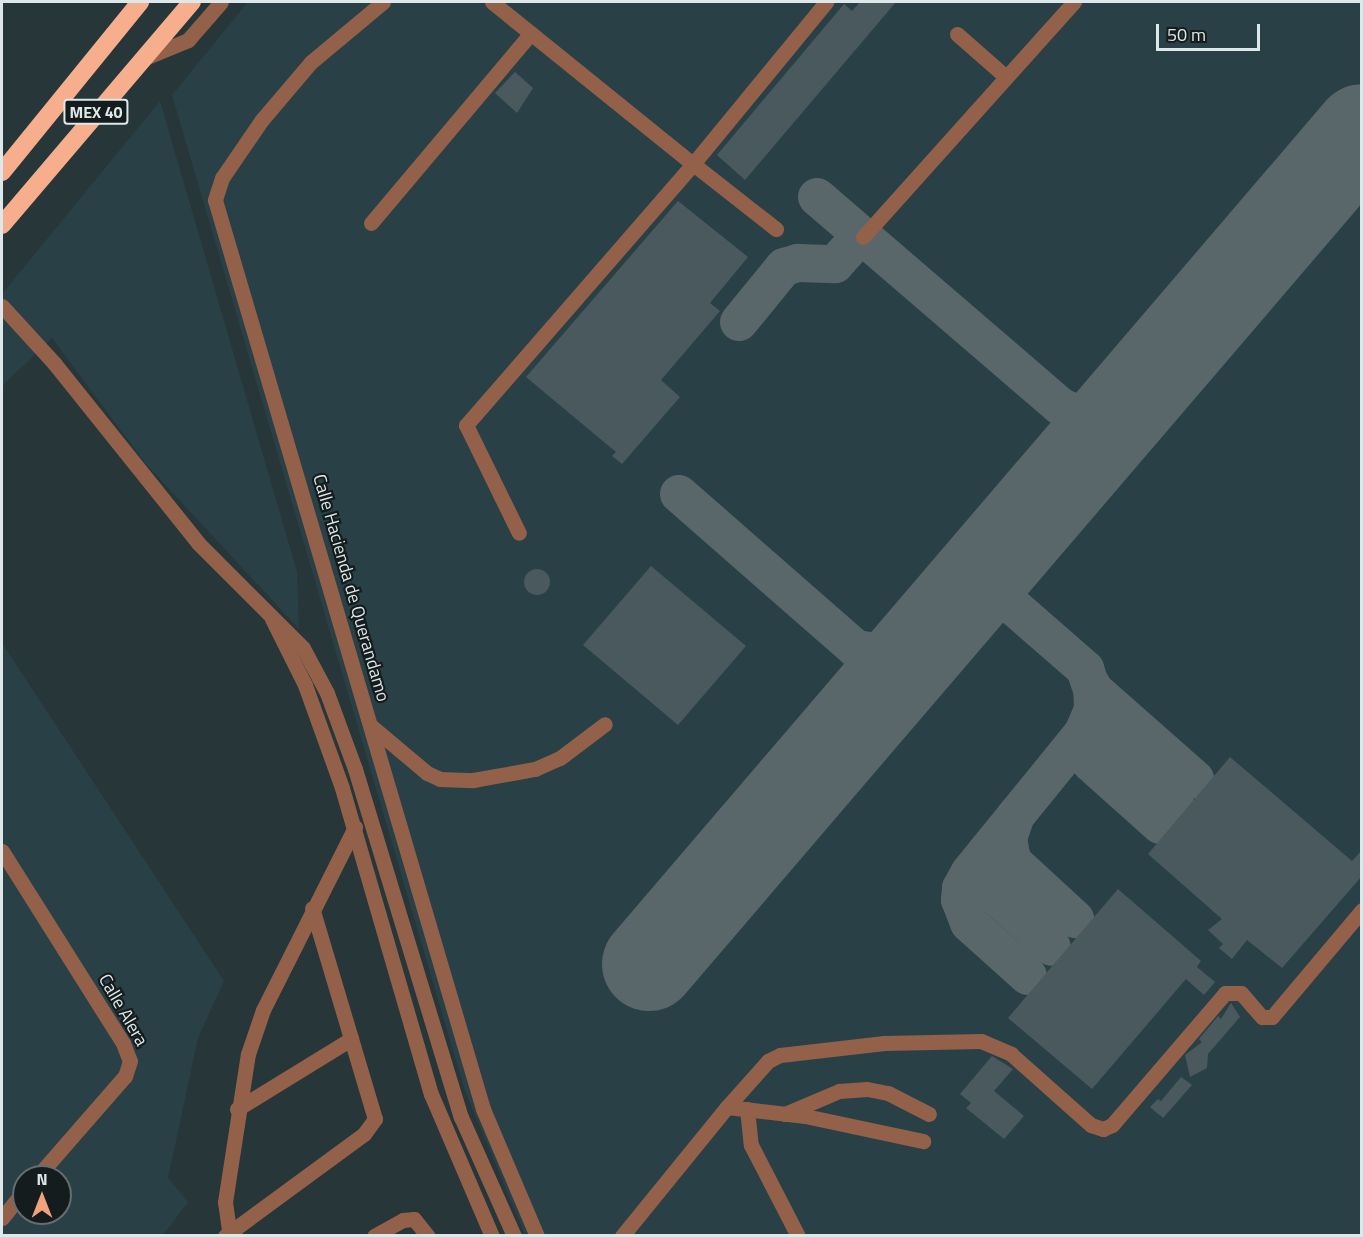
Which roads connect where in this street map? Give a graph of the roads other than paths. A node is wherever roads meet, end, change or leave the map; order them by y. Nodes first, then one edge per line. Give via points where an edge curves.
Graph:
1 (140, 2) edge
2 (192, 2) edge
3 (221, 2) edge
4 (383, 2) edge
5 (492, 2) edge
6 (826, 2) edge
7 (1074, 2) edge
8 (531, 33) junction
9 (957, 34) dead end
10 (139, 60) junction
11 (1006, 77) junction
12 (693, 164) junction
13 (2, 172) edge
14 (371, 223) dead end
15 (2, 225) edge
16 (776, 229) dead end
17 (863, 237) dead end
18 (2, 306) edge
19 (519, 533) dead end
20 (273, 619) junction
21 (606, 724) dead end
22 (371, 726) junction
23 (366, 813) junction
24 (353, 829) junction
25 (2, 851) edge
26 (312, 908) junction
27 (1362, 910) edge
28 (351, 1039) junction
29 (727, 1107) junction
30 (237, 1108) junction
31 (747, 1109) junction
32 (785, 1114) junction
33 (929, 1114) dead end
34 (923, 1141) dead end
35 (47, 1165) edge
36 (12, 1206) edge
37 (2, 1218) edge
38 (229, 1234) edge
39 (374, 1236) edge
40 (428, 1236) edge
41 (492, 1236) edge
42 (514, 1236) edge
43 (537, 1236) edge
44 (622, 1236) edge
45 (798, 1236) edge

1 - 13 highway, MEX 40
2 - 10 highway, MEX 40
3 - 10 street via 188,40
4 - 22 street, Calle Hacienda de Querandamo via 311,62 261,121 215,193
5 - 8 street
6 - 12 street
7 - 11 street
8 - 12 street
8 - 14 street
9 - 11 street
10 - 15 highway, MEX 40
11 - 17 street
12 - 16 street
12 - 19 street via 466,424
18 - 20 street via 54,363 198,543
20 - 23 street via 289,630 303,648 327,693 355,769
20 - 24 street via 305,685
21 - 22 street via 568,753 535,769 473,780 440,779 427,773
22 - 43 street, Calle Hacienda de Querandamo via 483,1109
23 - 24 street
23 - 42 street via 461,1117
24 - 26 street
24 - 41 street via 431,1094
25 - 35 street, Calle Alera via 123,1043 130,1061 125,1076
26 - 28 street
26 - 30 street via 263,1010
27 - 29 street via 1272,1017 1262,1017 1241,993 1225,993 1107,1128 1091,1125 1011,1054 981,1041 946,1039 780,1055 768,1061
28 - 30 street
28 - 38 street via 375,1119 364,1134
29 - 31 street
29 - 44 street
30 - 38 street via 225,1202
31 - 32 street
31 - 45 street via 751,1145
32 - 33 street via 839,1091 867,1089 888,1093
32 - 34 street
36 - 37 street
39 - 40 street via 388,1226 414,1219

